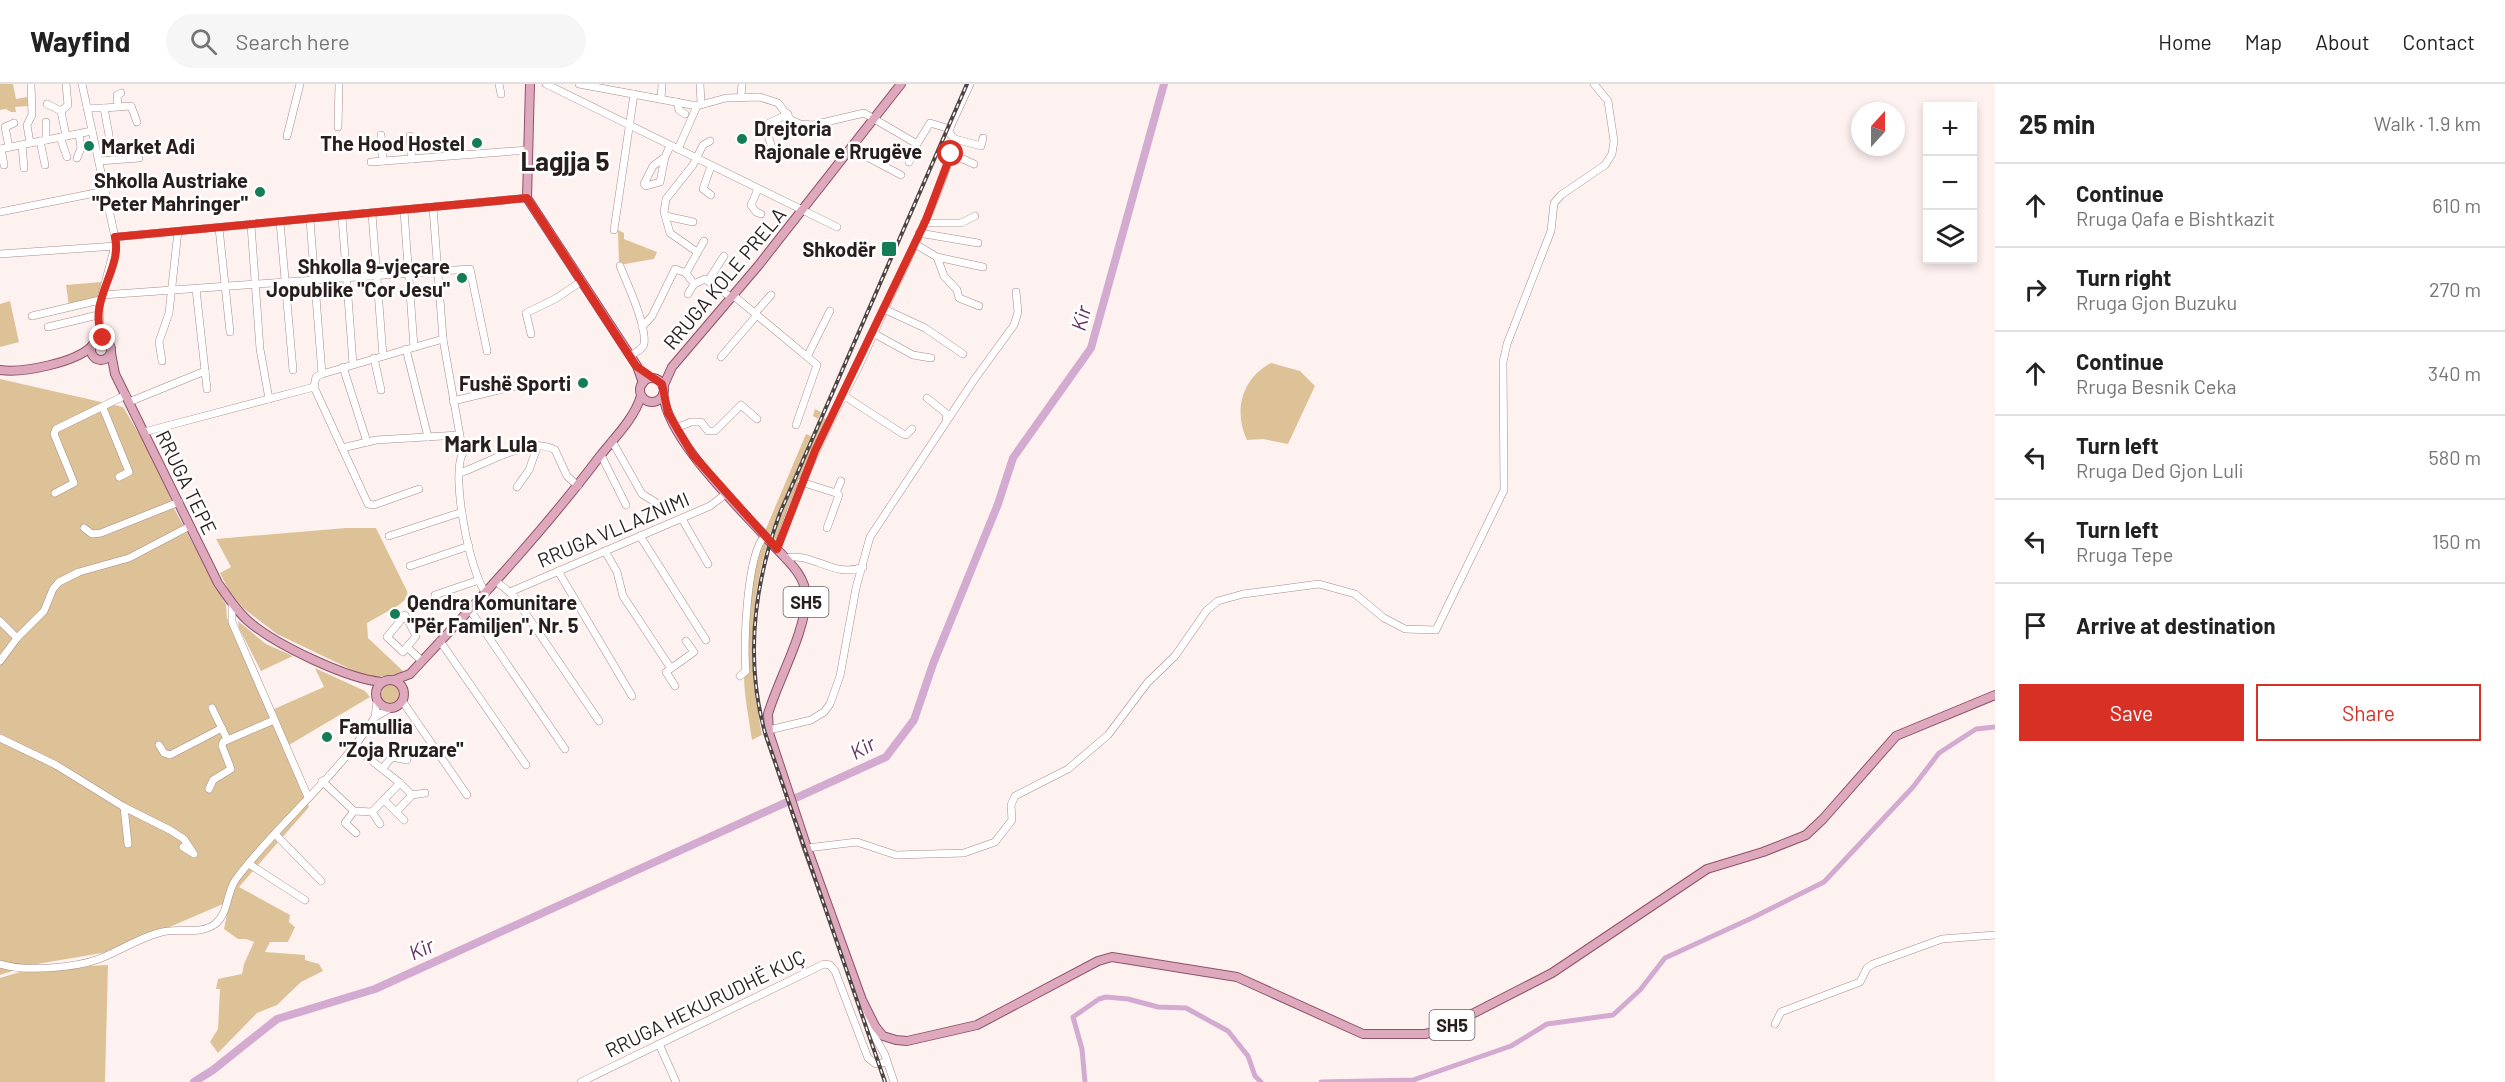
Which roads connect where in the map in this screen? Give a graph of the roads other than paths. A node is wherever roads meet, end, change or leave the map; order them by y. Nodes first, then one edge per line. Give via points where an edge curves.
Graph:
1 (31, 84) edge
2 (66, 84) edge
3 (82, 84) edge
4 (300, 84) edge
5 (339, 84) edge
6 (499, 84) edge
7 (530, 84) edge
8 (546, 84) edge
9 (583, 84) edge
10 (662, 84) edge
11 (700, 84) edge
12 (742, 84) edge
13 (901, 84) edge
14 (969, 84) edge
15 (1594, 84) edge
16 (613, 87) edge
17 (121, 93) dead end
18 (501, 94) dead end
19 (634, 94) junction
20 (741, 96) junction
21 (661, 99) junction
22 (677, 102) junction
23 (47, 104) dead end
24 (699, 104) junction
25 (118, 106) junction
26 (87, 108) junction
27 (104, 108) junction
28 (61, 111) junction
29 (685, 114) dead end
30 (788, 114) junction
31 (876, 118) junction
32 (46, 122) dead end
33 (137, 122) dead end
34 (14, 123) dead end
35 (630, 126) junction
36 (338, 127) dead end
37 (950, 129) junction
38 (92, 131) junction
39 (79, 134) junction
40 (109, 135) dead end
41 (381, 135) dead end
42 (287, 136) dead end
43 (410, 136) dead end
44 (63, 137) junction
45 (983, 138) dead end
46 (955, 139) junction
47 (43, 141) junction
48 (710, 141) dead end
49 (26, 144) junction
50 (917, 144) junction
51 (670, 146) junction
52 (3, 148) edge
53 (678, 149) junction
54 (852, 149) junction
55 (112, 150) dead end
56 (528, 150) junction
57 (951, 154) junction
58 (774, 155) dead end
59 (67, 157) dead end
60 (665, 157) dead end
61 (77, 158) dead end
62 (140, 158) dead end
63 (412, 159) junction
64 (696, 159) junction
65 (114, 160) junction
66 (99, 161) junction
67 (383, 161) junction
68 (371, 162) dead end
69 (909, 162) dead end
70 (974, 164) dead end
71 (4, 165) dead end
72 (45, 165) dead end
73 (711, 166) junction
74 (24, 168) dead end
75 (901, 175) dead end
76 (758, 189) junction
77 (105, 191) junction
78 (711, 195) dead end
79 (527, 198) junction
80 (433, 208) junction
81 (404, 211) junction
82 (802, 211) junction
83 (0, 212) edge
84 (372, 214) junction
85 (761, 214) dead end
86 (666, 216) junction
87 (975, 216) dead end
88 (342, 217) junction
89 (310, 219) junction
90 (280, 222) junction
91 (693, 222) dead end
92 (924, 223) junction
93 (251, 225) junction
94 (837, 227) dead end
95 (219, 228) junction
96 (614, 230) dead end
97 (178, 231) junction
98 (919, 233) junction
99 (115, 237) junction
100 (704, 241) dead end
101 (978, 243) dead end
102 (915, 244) junction
103 (116, 246) junction
104 (697, 252) junction
105 (0, 254) edge
106 (724, 256) dead end
107 (937, 257) junction
108 (620, 266) dead end
109 (983, 267) dead end
110 (437, 270) junction
111 (408, 272) junction
112 (686, 273) junction
113 (376, 274) junction
114 (345, 277) junction
115 (314, 279) junction
116 (582, 281) junction
117 (708, 281) junction
118 (284, 282) junction
119 (256, 284) junction
120 (694, 284) junction
121 (226, 286) junction
122 (196, 288) junction
123 (172, 290) junction
124 (1016, 292) dead end
125 (688, 294) dead end
126 (771, 295) dead end
127 (101, 297) junction
128 (733, 297) junction
129 (979, 306) dead end
130 (884, 309) junction
131 (830, 310) dead end
132 (756, 314) junction
133 (99, 315) junction
134 (32, 316) dead end
135 (48, 327) dead end
136 (642, 327) junction
137 (100, 330) junction
138 (230, 332) dead end
139 (873, 333) junction
140 (531, 334) dead end
141 (443, 339) junction
142 (105, 341) junction
143 (93, 344) junction
144 (414, 347) junction
145 (406, 349) junction
146 (487, 351) dead end
147 (111, 354) junction
148 (963, 354) dead end
149 (808, 355) junction
150 (79, 356) junction
151 (383, 356) junction
152 (630, 356) junction
153 (721, 357) dead end
154 (374, 358) junction
155 (931, 358) dead end
156 (98, 359) junction
157 (162, 361) dead end
158 (353, 364) junction
159 (343, 367) junction
160 (672, 367) junction
161 (0, 370) edge
162 (293, 370) dead end
163 (205, 371) junction
164 (115, 374) junction
165 (322, 374) junction
166 (649, 380) junction
167 (528, 383) dead end
168 (314, 387) junction
169 (207, 388) dead end
170 (381, 390) dead end
171 (663, 390) junction
172 (843, 395) junction
173 (641, 396) junction
174 (927, 398) dead end
175 (128, 399) junction
176 (269, 399) junction
177 (453, 401) junction
178 (653, 402) junction
179 (103, 408) junction
180 (668, 413) junction
181 (634, 414) junction
182 (757, 419) dead end
183 (946, 421) junction
184 (796, 425) dead end
185 (676, 428) junction
186 (912, 429) dead end
187 (144, 432) junction
188 (459, 435) junction
189 (428, 437) junction
190 (612, 441) junction
191 (367, 442) junction
192 (538, 446) junction
193 (342, 447) junction
194 (601, 455) junction
195 (460, 473) junction
196 (119, 477) dead end
197 (841, 481) dead end
198 (801, 482) junction
199 (578, 486) junction
200 (517, 487) dead end
201 (419, 489) dead end
202 (55, 493) dead end
203 (727, 493) junction
204 (836, 493) junction
205 (179, 502) junction
206 (655, 502) dead end
207 (626, 505) dead end
208 (462, 512) junction
209 (682, 519) junction
210 (190, 526) junction
211 (84, 528) dead end
212 (827, 528) dead end
213 (389, 536) dead end
214 (640, 536) junction
215 (765, 536) junction
216 (469, 546) junction
217 (777, 549) junction
218 (605, 551) junction
219 (785, 558) junction
220 (708, 564) dead end
221 (410, 566) dead end
222 (862, 567) junction
223 (558, 571) junction
224 (479, 580) junction
225 (497, 582) junction
226 (510, 592) junction
227 (486, 593) junction
228 (435, 595) dead end
229 (232, 603) junction
230 (470, 610) junction
231 (0, 621) edge
232 (17, 638) junction
233 (706, 640) dead end
234 (440, 641) junction
235 (686, 641) dead end
236 (407, 647) junction
237 (0, 661) edge
238 (422, 661) junction
239 (670, 667) junction
240 (410, 674) junction
241 (740, 676) dead end
242 (362, 680) junction
243 (394, 681) junction
244 (382, 682) junction
245 (675, 686) dead end
246 (404, 689) junction
247 (1995, 695) edge
248 (632, 696) dead end
249 (376, 699) junction
250 (403, 702) junction
251 (212, 708) dead end
252 (389, 709) junction
253 (375, 717) junction
254 (274, 720) junction
255 (599, 721) dead end
256 (222, 728) junction
257 (769, 731) junction
258 (0, 738) edge
259 (227, 740) junction
260 (159, 745) dead end
261 (353, 746) junction
262 (565, 749) dead end
263 (407, 760) dead end
264 (526, 765) dead end
265 (382, 769) junction
266 (322, 781) junction
267 (400, 783) junction
268 (209, 789) dead end
269 (425, 793) dead end
270 (412, 795) junction
271 (468, 795) dead end
272 (308, 796) junction
273 (385, 801) junction
274 (124, 807) junction
275 (354, 811) junction
276 (372, 812) junction
277 (396, 812) junction
278 (404, 820) dead end
279 (381, 824) dead end
280 (356, 832) dead end
281 (275, 834) junction
282 (128, 844) dead end
283 (183, 847) dead end
284 (807, 848) junction
285 (249, 864) junction
286 (321, 880) dead end
287 (305, 900) dead end
288 (1995, 935) edge
289 (0, 964) edge
290 (862, 1000) junction
291 (1775, 1024) dead end
292 (659, 1044) junction
293 (887, 1062) junction
294 (581, 1082) edge
295 (676, 1082) edge
296 (894, 1082) edge

1 - 49 street via 32,115
2 - 28 street via 68,105
3 - 26 street, RRUGA TEPE
4 - 42 street
5 - 36 street
6 - 18 street
7 - 56 main road
8 - 35 street
9 - 16 street
10 - 21 street
11 - 24 street
12 - 20 street
13 - 31 main road, RRUGA KOLE PRELA
14 - 37 street
15 - 284 street via 1608,101 1612,154 1605,165 1554,203 1551,231 1503,362 1504,490 1436,630 1406,629 1384,618 1355,594 1318,584 1225,598 1207,610 1175,656 1148,682 1108,735 1068,769 1015,796 1012,820 995,842 964,853 910,855 896,855 857,842
16 - 19 street
17 - 25 street via 117,95
19 - 21 street
19 - 35 street
20 - 24 street
20 - 30 street via 769,98
21 - 22 street
22 - 24 street
22 - 29 street
23 - 28 street
24 - 53 street
25 - 27 street
25 - 33 street via 131,106
26 - 27 street
26 - 38 street, RRUGA TEPE
27 - 40 street
28 - 44 street
30 - 31 street via 795,123 806,125 859,113
30 - 58 street via 765,125
31 - 50 street
31 - 54 main road, RRUGA KOLE PRELA
32 - 47 street
34 - 52 street via 5,127
35 - 51 street
35 - 96 street
37 - 46 street via 948,132
37 - 50 street via 930,123
38 - 39 street
38 - 66 street, RRUGA TEPE
39 - 44 street
39 - 61 street via 81,148
41 - 67 street
43 - 63 street
44 - 47 street
44 - 59 street
45 - 46 street via 981,146
46 - 57 street
47 - 49 street
47 - 72 street
48 - 64 street via 703,145
49 - 52 street
49 - 74 street
50 - 69 street
51 - 53 street
51 - 60 street
52 - 71 street
53 - 64 street
54 - 75 street
54 - 82 main road, RRUGA KOLE PRELA
55 - 65 street
56 - 63 street
56 - 79 main road
57 - 70 street
57 - 92 street
62 - 65 street
63 - 67 street
64 - 73 street
64 - 86 street via 666,199
65 - 66 street
66 - 77 street, RRUGA TEPE
67 - 68 street
73 - 76 street
73 - 78 street via 703,189
76 - 82 street
76 - 85 street via 751,205
77 - 83 street
77 - 99 street, RRUGA TEPE
79 - 80 street
79 - 116 main road
80 - 81 street
80 - 110 street
81 - 84 street
81 - 111 street
82 - 94 street
82 - 128 main road, RRUGA KOLE PRELA
84 - 88 street
84 - 113 street
86 - 91 street
86 - 104 street via 670,232
87 - 92 street via 961,223
88 - 89 street
88 - 114 street
89 - 90 street
89 - 115 street
90 - 93 street
90 - 118 street
92 - 98 street
93 - 95 street
93 - 119 street
95 - 97 street
95 - 121 street
97 - 99 street
97 - 123 street
98 - 101 street
98 - 102 street
99 - 103 street, RRUGA TEPE
100 - 104 street
102 - 107 street
102 - 130 street
103 - 105 street
103 - 127 street, RRUGA TEPE
104 - 112 street
106 - 117 street
107 - 109 street
107 - 129 street via 959,298
108 - 136 street
110 - 111 street
110 - 141 street
110 - 146 street via 471,271
111 - 113 street
111 - 144 street
112 - 120 street
112 - 136 street via 673,271 652,316
113 - 114 street
113 - 151 street
114 - 115 street
114 - 158 street
115 - 118 street
115 - 165 street
116 - 140 street via 526,314
116 - 152 main road
117 - 120 street via 701,279
117 - 128 street
118 - 119 street
118 - 162 street
119 - 121 street
119 - 176 street via 260,349
120 - 125 street
121 - 122 street
121 - 138 street
122 - 123 street
122 - 163 street
123 - 127 street
123 - 157 street via 168,320 159,342
124 - 183 street via 1017,321
126 - 132 street
127 - 133 street, RRUGA TEPE
127 - 134 street
128 - 132 street
128 - 160 main road, RRUGA KOLE PRELA
130 - 139 street
130 - 148 street via 925,328
131 - 149 street
132 - 149 street
132 - 153 street
133 - 135 street
133 - 137 street, RRUGA TEPE
136 - 152 street via 644,345
137 - 142 street, RRUGA TEPE
137 - 143 street
139 - 155 street via 913,355
139 - 172 street
141 - 144 street
141 - 177 street
142 - 143 main road
142 - 147 main road, RRUGA TEPE via 111,346
143 - 150 main road
143 - 156 main road
144 - 145 street
145 - 151 street
145 - 189 street
147 - 156 main road
147 - 164 main road, RRUGA TEPE
149 - 184 street via 817,369
150 - 156 main road
150 - 161 main road via 28,370
151 - 154 street
152 - 166 main road
154 - 158 street
154 - 170 street
156 - 164 main road, RRUGA TEPE
158 - 159 street
159 - 165 street
159 - 191 street
160 - 166 main road, RRUGA KOLE PRELA
160 - 171 main road, RRUGA KOLE PRELA
163 - 169 street
163 - 175 street
164 - 175 main road, RRUGA TEPE
165 - 168 street via 316,377
166 - 171 main road
166 - 173 main road via 640,389
167 - 177 street
168 - 176 street
168 - 193 street
171 - 178 main road
171 - 180 main road, SH5
172 - 186 street via 903,434
172 - 198 street
173 - 178 main road, SH5
173 - 181 main road
174 - 183 street via 947,414
175 - 179 street
175 - 187 main road, RRUGA TEPE
176 - 187 street
177 - 188 street
178 - 180 main road, SH5
178 - 181 main road
179 - 196 street via 129,472
179 - 202 street via 54,432 74,483
180 - 185 main road, SH5
181 - 190 main road
182 - 185 street via 741,405 715,431 708,431 701,422
183 - 222 street via 873,530
185 - 203 main road, SH5 via 693,455
187 - 205 main road, RRUGA TEPE
188 - 189 street
188 - 195 street via 463,453
189 - 191 street
190 - 194 main road
190 - 206 street via 638,488
191 - 193 street
192 - 195 street via 519,449
192 - 199 street via 555,450 567,476
192 - 200 street
193 - 201 street via 371,506
194 - 199 main road
194 - 207 street
195 - 208 street
197 - 204 street
198 - 204 street
198 - 217 street
199 - 225 main road
203 - 209 street, RRUGA VLLAZNIMI via 717,503
203 - 215 main road, SH5
204 - 212 street via 839,495
205 - 210 main road, RRUGA TEPE
205 - 211 street via 101,533 92,534
208 - 213 street
208 - 216 street
209 - 214 street, RRUGA VLLAZNIMI
209 - 220 street
210 - 229 main road, RRUGA TEPE
210 - 232 street via 134,555 63,579 53,589 44,612
214 - 218 street, RRUGA VLLAZNIMI
214 - 233 street
215 - 217 main road, SH5
215 - 241 street via 754,559 744,633 746,671
216 - 221 street
216 - 224 street
217 - 219 main road, SH5
218 - 223 street, RRUGA VLLAZNIMI
218 - 239 street via 617,572 623,596
219 - 222 street via 796,557 842,571
219 - 257 main road, SH5 via 802,580 806,601 771,707
222 - 257 street via 840,676 830,704 810,720
223 - 226 street, RRUGA VLLAZNIMI
223 - 248 street
224 - 227 street
224 - 228 street
225 - 226 street
225 - 227 main road
226 - 255 street
227 - 230 main road
229 - 242 main road, RRUGA TEPE via 275,640
229 - 254 street, RRUGA TEPE via 232,622
230 - 234 main road
230 - 262 street
231 - 232 street
232 - 237 street
234 - 238 main road
234 - 264 street
235 - 239 street via 694,652
236 - 236 street via 403,652 387,637 405,615 416,636
236 - 238 street
238 - 240 main road
239 - 245 street via 666,672
240 - 243 main road
240 - 246 main road
242 - 244 main road, RRUGA TEPE
242 - 249 main road, RRUGA TEPE
243 - 244 main road
243 - 246 main road
244 - 249 main road
246 - 250 main road
247 - 290 main road, SH5 via 1896,736 1806,835 1707,869 1552,973 1432,1033 1363,1034 1237,977 1119,957 1098,961 983,1023 907,1041 891,1040 880,1033
249 - 252 main road
249 - 253 street
250 - 252 main road
250 - 271 street
251 - 256 street
252 - 253 street
253 - 261 street
254 - 259 street
254 - 272 street, RRUGA TEPE
256 - 259 street
256 - 260 street via 170,755
257 - 284 main road, SH5
258 - 274 street via 68,771
259 - 268 street via 222,746 231,769 213,780
261 - 265 street
261 - 266 street
263 - 265 street via 392,758
265 - 267 street
266 - 272 street
266 - 275 street
267 - 270 street
267 - 273 street
269 - 270 street
270 - 277 street
272 - 281 street
273 - 276 street
273 - 277 street
274 - 282 street
274 - 283 street via 184,839 194,854
275 - 276 street
275 - 280 street via 345,823
276 - 279 street
277 - 278 street
281 - 285 street
281 - 286 street
284 - 290 main road, SH5
285 - 287 street
285 - 289 street via 233,884 222,915 213,926 164,931 93,961 49,968
288 - 291 street via 1933,942 1873,964 1860,981 1781,1012
290 - 293 street via 867,1023
292 - 293 street, RRUGA HEKURUDHË KUÇ via 824,964 835,972 867,1058 876,1064
292 - 294 street, RRUGA HEKURUDHË KUÇ
292 - 295 street
293 - 296 street

